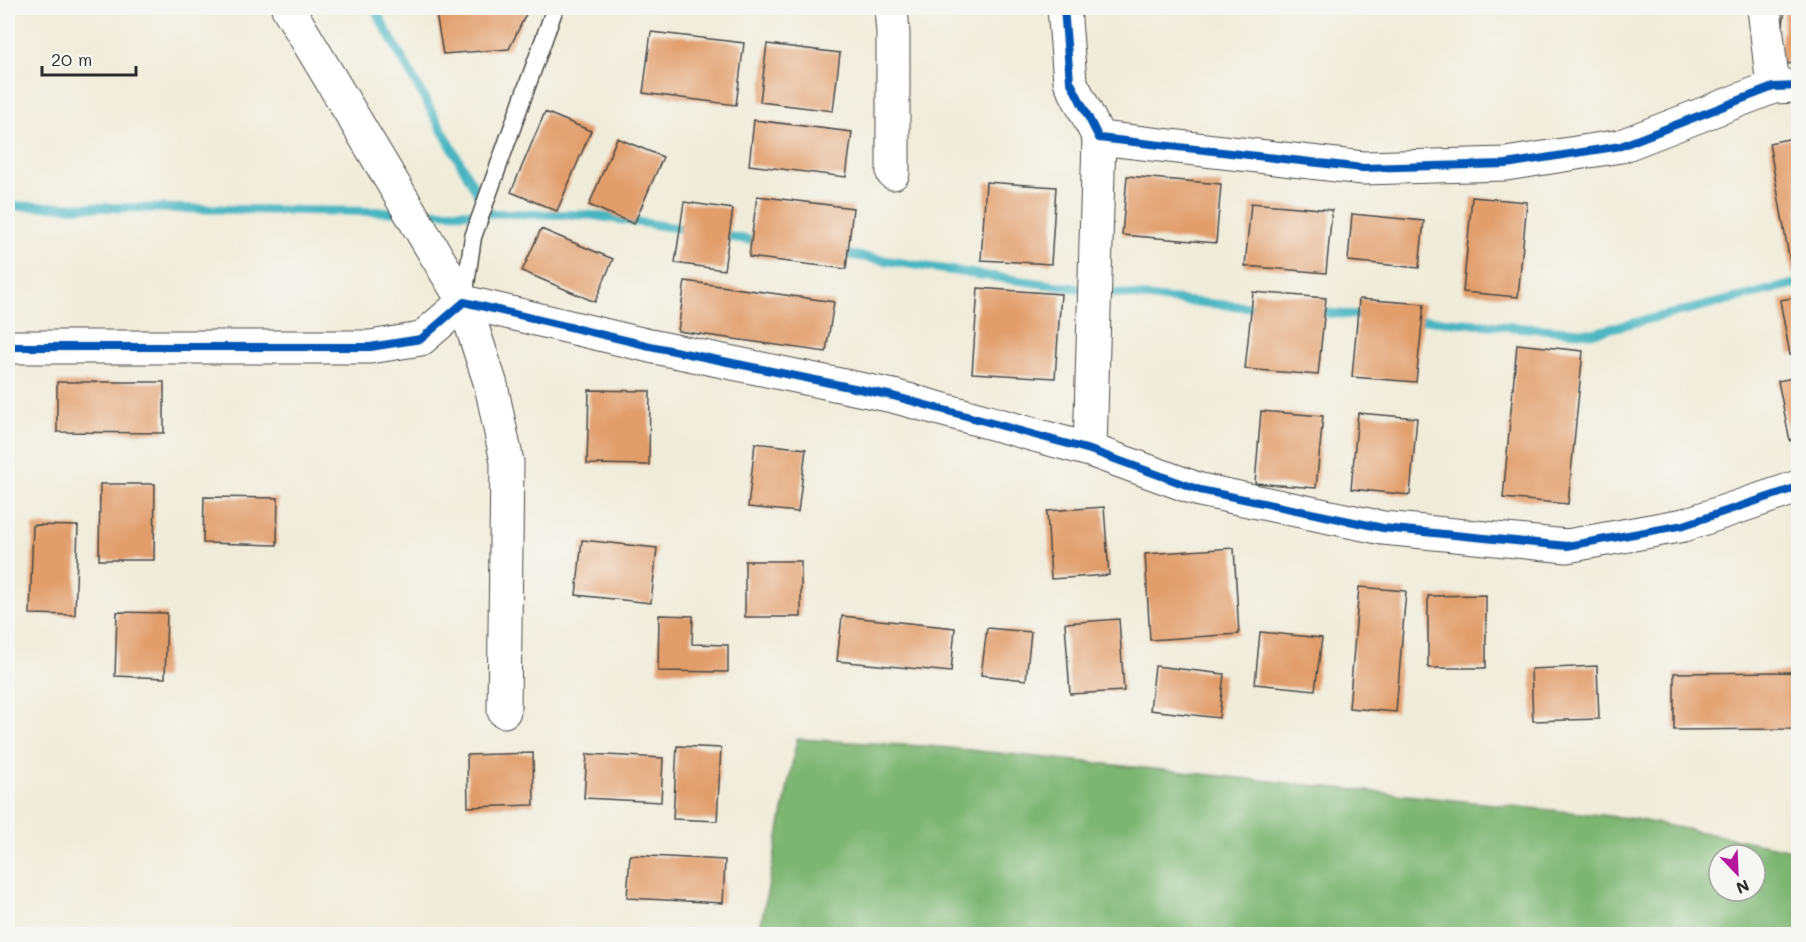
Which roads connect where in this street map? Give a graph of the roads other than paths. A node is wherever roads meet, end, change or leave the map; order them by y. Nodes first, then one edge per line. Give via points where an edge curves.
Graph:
1 (288, 8) edge
2 (555, 8) edge
3 (891, 8) edge
4 (1064, 8) edge
5 (1764, 8) edge
6 (1786, 86) edge
7 (1099, 138) junction
8 (892, 173) dead end
9 (464, 302) junction
10 (8, 347) edge
11 (1090, 450) junction
12 (1798, 487) edge
13 (504, 711) dead end

1 - 9 street
2 - 9 lane via 472,237
3 - 8 street
4 - 7 street via 1070,81
5 - 6 street
6 - 7 street via 1622,146 1506,164 1362,168
7 - 11 street
9 - 10 street via 421,339 370,347
9 - 11 street via 650,346 893,396
9 - 13 street via 491,385 507,462
11 - 12 street via 1200,490 1383,528 1567,546 1684,525

